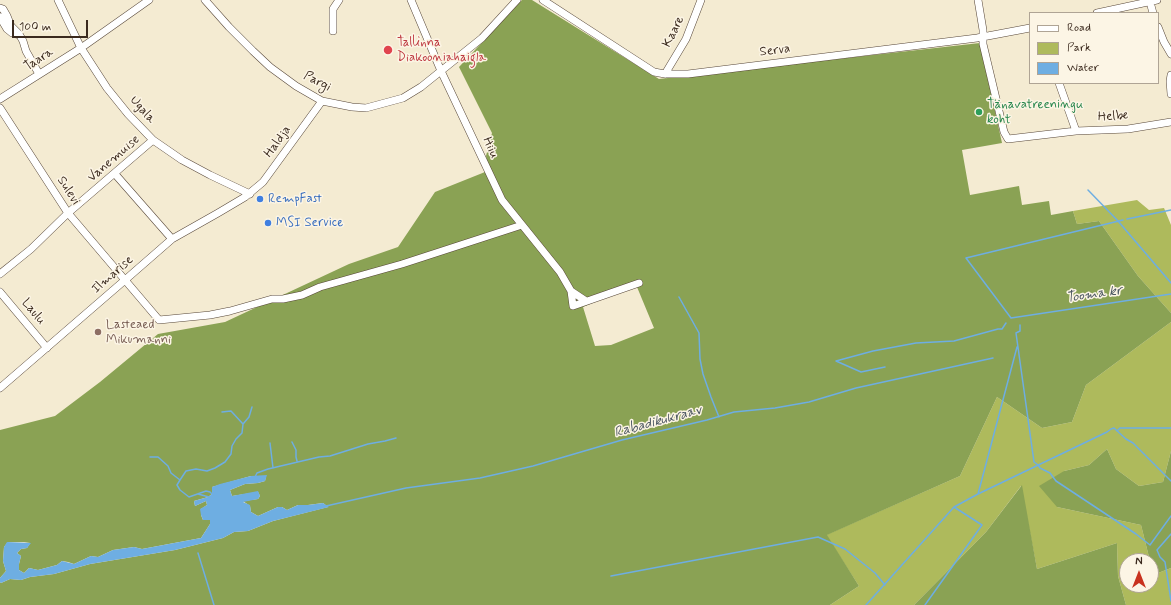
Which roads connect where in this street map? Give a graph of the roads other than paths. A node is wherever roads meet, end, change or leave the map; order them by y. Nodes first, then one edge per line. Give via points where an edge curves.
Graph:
1 (58, 0) edge
2 (149, 0) edge
3 (205, 0) edge
4 (339, 0) edge
5 (411, 0) edge
6 (517, 0) edge
7 (543, 0) edge
8 (701, 0) edge
9 (978, 0) edge
10 (1154, 1) edge
11 (0, 8) edge
12 (1102, 12) edge
13 (1153, 12) edge
14 (0, 17) edge
15 (1029, 28) edge
16 (1159, 30) edge
17 (333, 31) dead end
18 (20, 36) junction
19 (984, 37) junction
20 (81, 48) junction
21 (1171, 54) edge
22 (441, 71) junction
23 (39, 74) junction
24 (665, 74) junction
25 (1171, 75) edge
26 (1059, 84) edge
27 (1171, 94) edge
28 (0, 99) edge
29 (322, 101) junction
30 (0, 108) edge
31 (1171, 122) edge
32 (1076, 131) junction
33 (153, 140) junction
34 (116, 174) junction
35 (250, 194) junction
36 (68, 214) junction
37 (522, 225) junction
38 (172, 239) junction
39 (0, 274) edge
40 (125, 280) junction
41 (639, 283) dead end
42 (571, 291) junction
43 (0, 292) edge
44 (586, 302) junction
45 (47, 348) junction
46 (0, 388) edge

1 - 20 street, Ugala
2 - 20 street, Taara
3 - 29 street, Pargi via 270,67
4 - 17 street via 333,9
5 - 22 street, Hiiu
6 - 22 street, Pargi via 482,38
7 - 24 street, Serva via 654,72
8 - 24 street, Kaare via 686,39
9 - 19 street
10 - 12 street
10 - 13 street
11 - 18 street
14 - 18 street via 7,29
15 - 19 street, Serva
16 - 21 street
18 - 23 street
19 - 24 street, Serva via 688,74
19 - 32 street, Helbe via 1004,132 1008,139
20 - 23 street, Taara
20 - 33 street, Ugala via 107,88
22 - 29 street, Pargi via 403,98 366,108
22 - 37 street, Hiiu via 502,200
23 - 28 street, Taara
25 - 27 street
26 - 32 street
29 - 35 street, Haldja via 263,182
30 - 36 street, Sulevi
31 - 32 street, Helbe via 1128,129
33 - 34 street, Vanemuise
33 - 35 street, Ugala via 182,160
34 - 36 street, Vanemuise
34 - 38 street
35 - 38 street, Ilmarise
36 - 39 street, Vanemuise
36 - 40 street, Sulevi
37 - 40 street, Sulevi via 402,264 320,287 302,296 272,299 210,315 159,320
37 - 42 street, Hiiu via 560,272
38 - 40 street, Ilmarise
40 - 45 street, Ilmarise
41 - 44 street, Hiiu
42 - 44 street, Hiiu
42 - 44 street, Hiiu via 573,306
43 - 45 street, Laulu
45 - 46 street, Ilmarise

